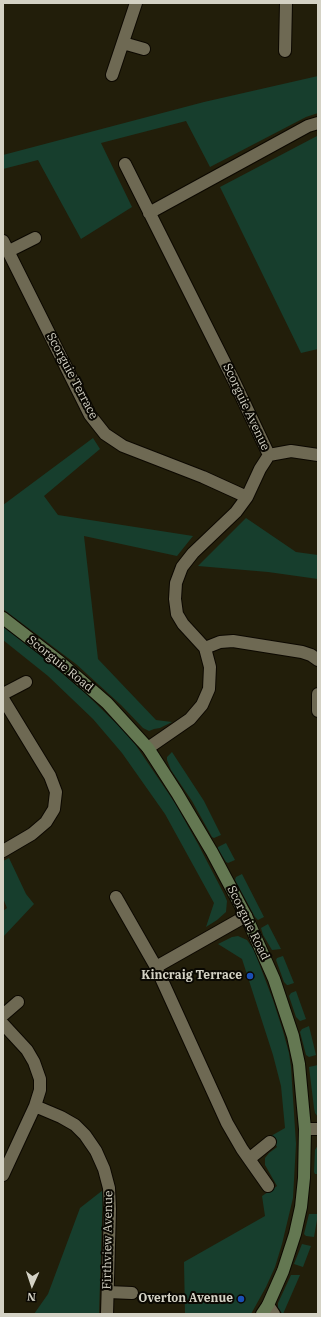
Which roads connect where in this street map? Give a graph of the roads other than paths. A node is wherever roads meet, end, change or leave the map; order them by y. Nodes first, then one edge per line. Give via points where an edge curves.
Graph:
1 (136, 3) edge
2 (286, 3) edge
3 (123, 43) junction
4 (144, 49) dead end
5 (285, 51) dead end
6 (112, 75) dead end
7 (318, 123) edge
8 (125, 164) dead end
9 (149, 213) junction
10 (35, 238) dead end
11 (6, 246) edge
12 (269, 455) junction
13 (318, 455) edge
14 (247, 497) junction
15 (3, 618) edge
16 (205, 648) junction
17 (318, 660) edge
18 (26, 682) dead end
19 (3, 694) edge
20 (318, 694) edge
21 (318, 698) edge
22 (3, 700) edge
23 (318, 711) edge
24 (148, 748) junction
25 (3, 850) edge
26 (116, 897) dead end
27 (246, 916) junction
28 (156, 967) junction
29 (18, 1002) dead end
30 (3, 1015) edge
31 (3, 1024) edge
32 (35, 1106) junction
33 (305, 1129) junction
34 (318, 1129) edge
35 (270, 1142) dead end
36 (249, 1158) junction
37 (3, 1175) edge
38 (268, 1186) dead end
39 (108, 1292) junction
40 (132, 1293) dead end
41 (268, 1311) edge
42 (107, 1314) edge

1 - 3 street
2 - 5 street
3 - 4 street
3 - 6 street
7 - 9 street via 308,126
8 - 9 street, Scorguie Avenue
9 - 12 street, Scorguie Avenue
10 - 11 street
11 - 14 street, Scorguie Terrace via 90,415 105,434 123,446
12 - 13 street via 291,451
12 - 14 street, Scorguie Avenue
14 - 16 street, Scorguie Avenue via 236,512 193,553 182,567 176,583 177,614
15 - 24 street, Scorguie Road via 60,662 107,703
16 - 17 street via 220,642 232,641 302,652
16 - 24 street, Scorguie Avenue via 210,667 209,689 202,705 190,719
18 - 19 street
20 - 21 street
21 - 23 street
22 - 25 street via 50,776 56,792 54,809 46,822 32,834
24 - 27 street, Scorguie Road via 212,852
26 - 28 street
27 - 28 street
27 - 33 street, Scorguie Road via 274,979 293,1036 299,1064
28 - 36 street via 227,1123
29 - 30 street
31 - 32 street via 27,1050 38,1071 40,1090
32 - 37 street
32 - 39 street, Firthview Avenue via 62,1116 75,1125 96,1151 104,1169 110,1195
33 - 34 street
33 - 41 street, Scorguie Road via 301,1207 295,1234
35 - 36 street
36 - 38 street
39 - 40 street
39 - 42 street, Firthview Avenue

